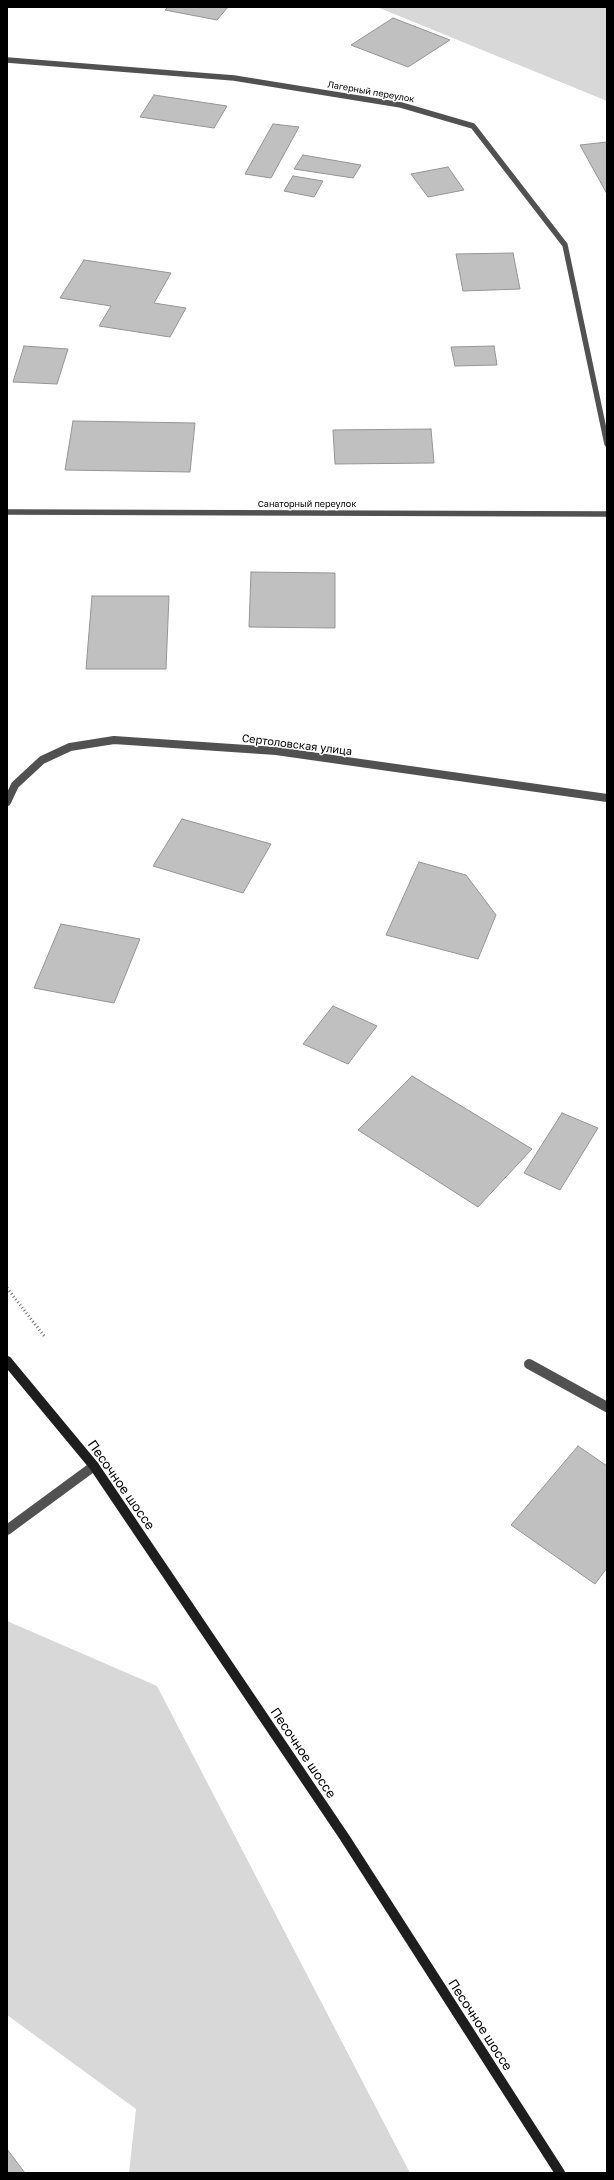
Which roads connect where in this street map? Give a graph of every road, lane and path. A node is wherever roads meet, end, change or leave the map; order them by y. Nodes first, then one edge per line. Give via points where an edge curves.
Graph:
1 (7, 60) edge
2 (607, 444) edge
3 (7, 512) edge
4 (607, 514) edge
5 (607, 798) edge
6 (7, 802) edge
7 (7, 1288) edge
8 (46, 1337) dead end
9 (7, 1361) edge
10 (529, 1364) dead end
11 (607, 1407) edge
12 (94, 1466) junction
13 (7, 1530) edge
14 (560, 2173) edge

1 - 2 street, Лагерный переулок via 234,78 401,105 473,126 565,245
3 - 4 street, Санаторный переулок
5 - 6 street, Сертоловская улица via 276,751 114,740 70,747 42,760 15,785
7 - 8 path
9 - 12 main road, Песочное шоссе
10 - 11 street
12 - 13 street
12 - 14 main road, Песочное шоссе via 345,1838

